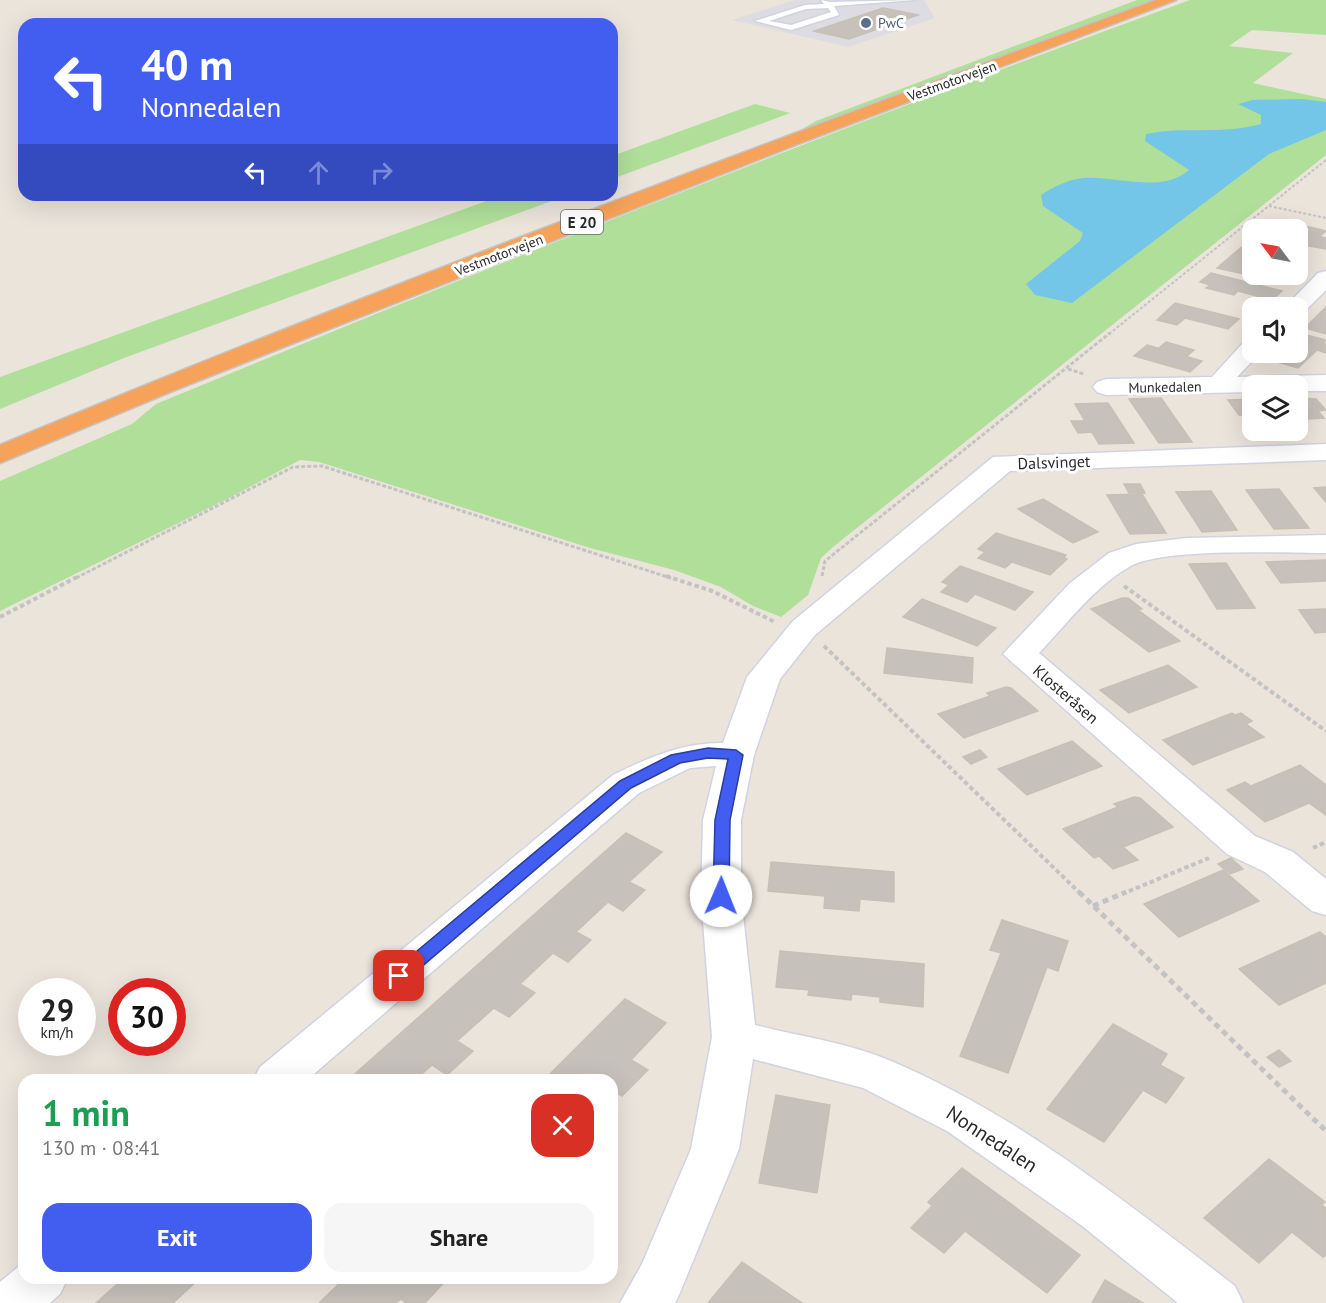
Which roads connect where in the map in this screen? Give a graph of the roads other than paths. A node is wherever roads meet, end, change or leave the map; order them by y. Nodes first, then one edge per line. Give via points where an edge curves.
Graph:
1 (911, 0) edge
2 (1125, 0) edge
3 (1168, 1) edge
4 (828, 3) edge
5 (618, 193) edge
6 (596, 201) edge
7 (1326, 278) edge
8 (1306, 297) edge
9 (1242, 358) edge
10 (1326, 383) edge
11 (1225, 386) junction
12 (1106, 387) dead end
13 (0, 434) edge
14 (1326, 452) edge
15 (0, 455) edge
16 (1326, 544) edge
17 (736, 755) junction
18 (1326, 901) edge
19 (734, 1037) junction
20 (283, 1074) edge
21 (35, 1284) edge
22 (13, 1303) edge
23 (646, 1303) edge
24 (1217, 1303) edge

1 - 4 lane
2 - 5 highway, Vestmotorvejen / E 20
3 - 15 highway, Vestmotorvejen / E 20 via 780,145 166,385
4 - 4 lane via 805,7 759,21 791,28 836,14
6 - 13 highway, Vestmotorvejen / E 20 via 141,374
7 - 8 street
9 - 11 street, Munkedalen via 1224,376
10 - 11 street, Munkedalen
11 - 12 street, Munkedalen
14 - 17 street, Dalsvinget via 1003,463 792,626 764,677
16 - 18 street, Klosteråsen via 1153,549 1123,557 1103,571 1020,654 1241,845 1279,862
17 - 19 street via 723,820 721,896
17 - 20 street via 708,753 676,758 626,784
19 - 23 street via 715,1149 661,1279
19 - 24 street, Nonnedalen via 874,1072 963,1117 1098,1210
21 - 22 street

